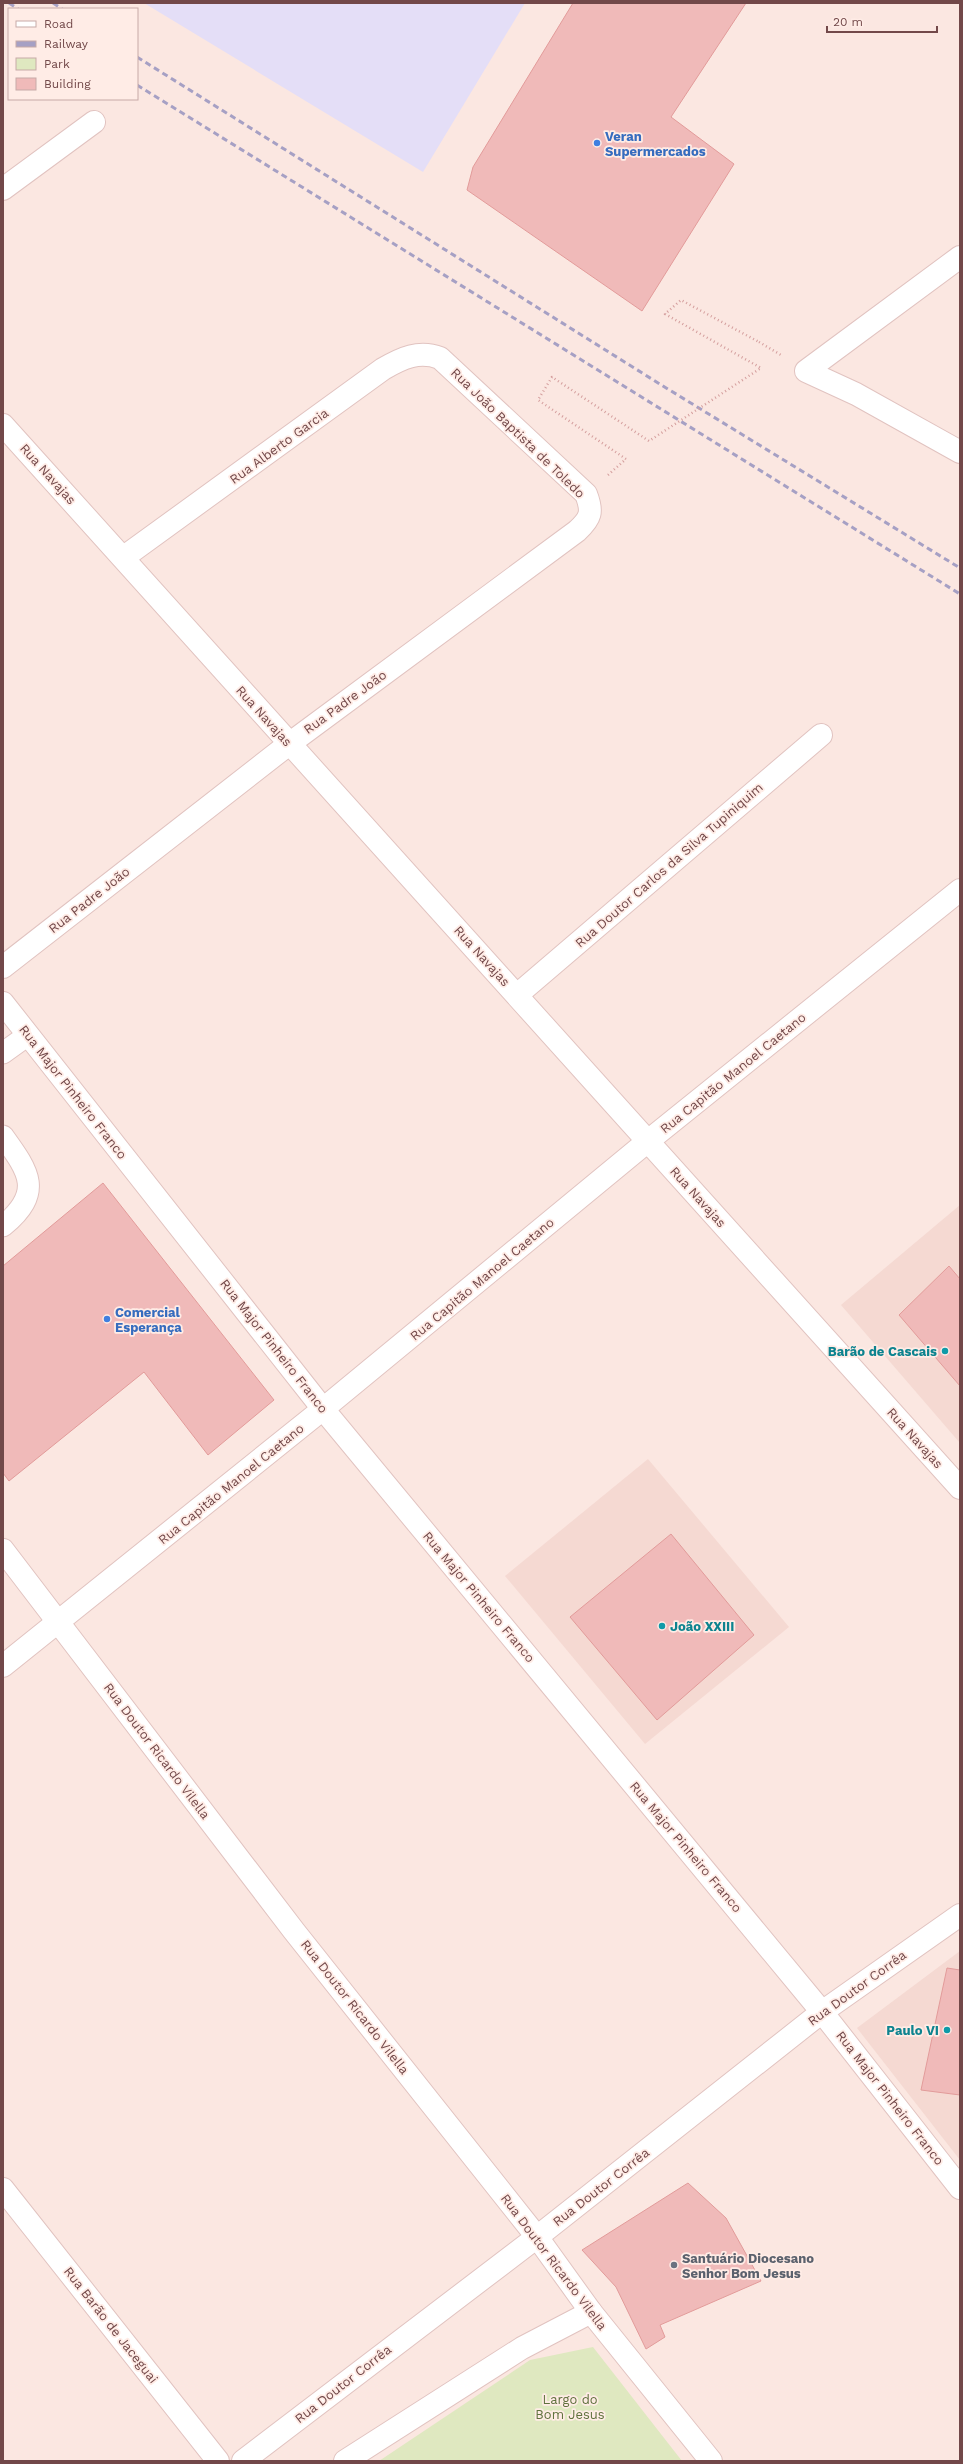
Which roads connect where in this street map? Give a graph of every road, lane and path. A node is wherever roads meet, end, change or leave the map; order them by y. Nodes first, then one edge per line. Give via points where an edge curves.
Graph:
1 (94, 122) dead end
2 (3, 189) edge
3 (960, 257) edge
4 (760, 342) dead end
5 (440, 358) joint
6 (3, 425) edge
7 (960, 452) edge
8 (626, 459) dead end
9 (577, 531) joint
10 (124, 557) junction
11 (821, 735) dead end
12 (289, 744) junction
13 (960, 890) edge
14 (3, 967) edge
15 (517, 995) junction
16 (3, 1003) edge
17 (28, 1035) junction
18 (3, 1053) edge
19 (3, 1136) edge
20 (648, 1141) junction
21 (3, 1226) edge
22 (323, 1409) junction
23 (960, 1488) edge
24 (3, 1550) edge
25 (59, 1622) junction
26 (3, 1666) edge
27 (960, 1915) edge
28 (822, 2012) junction
29 (960, 2188) edge
30 (3, 2189) edge
31 (537, 2237) junction
32 (592, 2312) junction
33 (218, 2461) edge
34 (243, 2461) edge
35 (345, 2461) edge
36 (710, 2461) edge

1 - 2 street
3 - 7 street via 806,370 856,394
4 - 8 path, bridge via 681,300 665,314 760,368 649,441 552,377 538,400
5 - 9 street, Rua João Baptista de Toledo via 586,494 591,507 589,517
5 - 10 street, Rua Alberto Garcia via 427,353 409,357 383,370
6 - 10 street, Rua Navajas
9 - 12 street, Rua Padre João
10 - 12 street, Rua Navajas
11 - 15 street, Rua Doutor Carlos da Silva Tupiniquim
12 - 14 street, Rua Padre João
12 - 15 street, Rua Navajas
13 - 20 street, Rua Capitão Manoel Caetano
15 - 20 street, Rua Navajas
16 - 17 street, Rua Major Pinheiro Franco
17 - 18 lane
17 - 22 street, Rua Major Pinheiro Franco
19 - 21 lane via 25,1167 29,1184 27,1198 17,1213
20 - 22 street, Rua Capitão Manoel Caetano
20 - 23 street, Rua Navajas
22 - 25 street, Rua Capitão Manoel Caetano
22 - 28 street, Rua Major Pinheiro Franco
24 - 25 street, Rua Doutor Ricardo Vilella
25 - 26 street, Rua Capitão Manoel Caetano
25 - 31 street, Rua Doutor Ricardo Vilella via 294,1931
27 - 28 street, Rua Doutor Corrêa
28 - 29 street, Rua Major Pinheiro Franco
28 - 31 street, Rua Doutor Corrêa
30 - 33 street, Rua Barão de Jaceguai
31 - 32 street, Rua Doutor Ricardo Vilella
31 - 34 street, Rua Doutor Corrêa
32 - 35 street via 522,2348
32 - 36 street, Rua Doutor Ricardo Vilella

